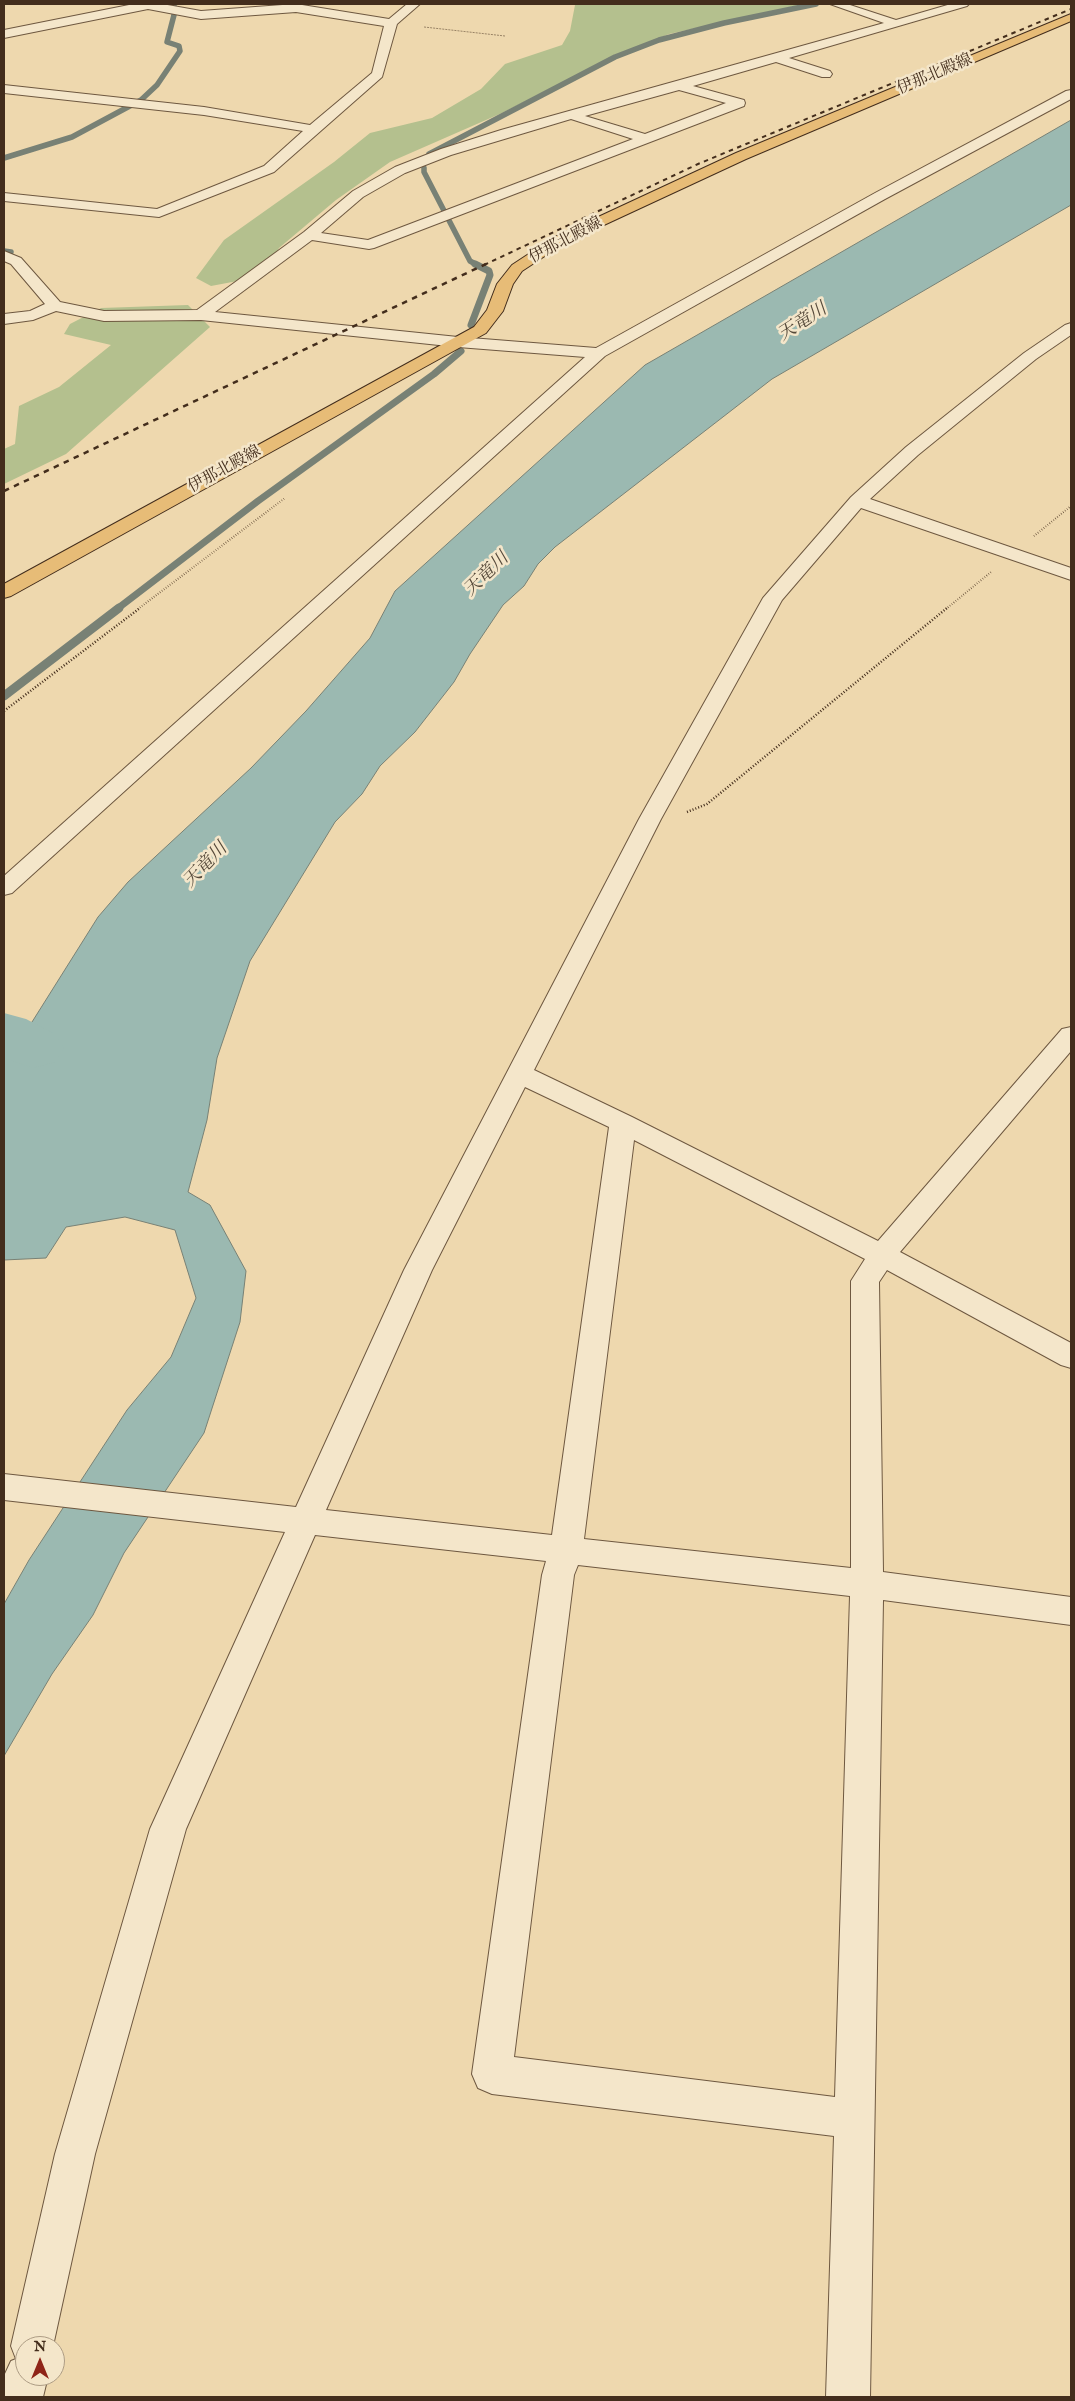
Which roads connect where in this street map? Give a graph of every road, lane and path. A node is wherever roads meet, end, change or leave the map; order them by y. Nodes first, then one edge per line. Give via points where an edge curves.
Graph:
1 (414, 4) edge
2 (836, 4) edge
3 (963, 4) edge
4 (152, 5) edge
5 (1071, 17) edge
6 (391, 23) junction
7 (896, 23) junction
8 (4, 34) edge
9 (505, 36) dead end
10 (776, 58) junction
11 (826, 74) dead end
12 (679, 86) junction
13 (4, 89) edge
14 (1071, 94) edge
15 (570, 115) junction
16 (313, 129) junction
17 (646, 139) junction
18 (4, 197) edge
19 (309, 235) junction
20 (4, 255) edge
21 (55, 306) junction
22 (201, 315) junction
23 (4, 319) edge
24 (1071, 328) edge
25 (458, 342) junction
26 (599, 353) junction
27 (285, 498) dead end
28 (857, 501) junction
29 (1071, 506) edge
30 (1012, 554) junction
31 (1071, 574) edge
32 (4, 592) edge
33 (4, 711) edge
34 (650, 819) junction
35 (4, 888) edge
36 (1071, 1035) edge
37 (519, 1073) junction
38 (622, 1123) junction
39 (882, 1255) junction
40 (1071, 1358) edge
41 (4, 1487) edge
42 (307, 1522) junction
43 (566, 1551) junction
44 (867, 1584) junction
45 (1071, 1611) edge
46 (855, 2119) junction
47 (34, 2336) edge
48 (848, 2397) edge

1 - 6 street
2 - 7 street
3 - 7 street
4 - 6 street via 201,15 296,8
4 - 8 street
5 - 25 main road, 伊那北殿線 via 741,156 558,241 517,268 480,330
6 - 9 path
6 - 16 street via 378,74
7 - 10 street
10 - 11 street
10 - 12 street
12 - 15 street
12 - 17 street via 739,103
13 - 16 street via 204,110
14 - 26 street
15 - 17 street
15 - 19 street via 446,152 400,170 358,194
16 - 18 street via 269,169 159,213
17 - 19 street via 369,245
19 - 22 street
20 - 21 street via 16,261
21 - 22 street via 104,316
21 - 23 street via 33,315
22 - 25 street
24 - 28 street via 1030,356 912,451
25 - 26 street
25 - 32 main road, 伊那北殿線
26 - 35 street
27 - 33 path
28 - 30 street
28 - 34 street via 773,598
29 - 30 path
30 - 31 street
30 - 34 path via 707,804 675,817
34 - 37 street
36 - 39 street
37 - 38 street
37 - 42 street via 418,1270
38 - 39 street
38 - 43 street
39 - 40 street
39 - 44 street via 866,1281
41 - 42 street
42 - 43 street
42 - 47 street via 168,1829 75,2154
43 - 44 street
43 - 46 street via 558,1576 492,2074
44 - 45 street
44 - 46 street
46 - 48 street

